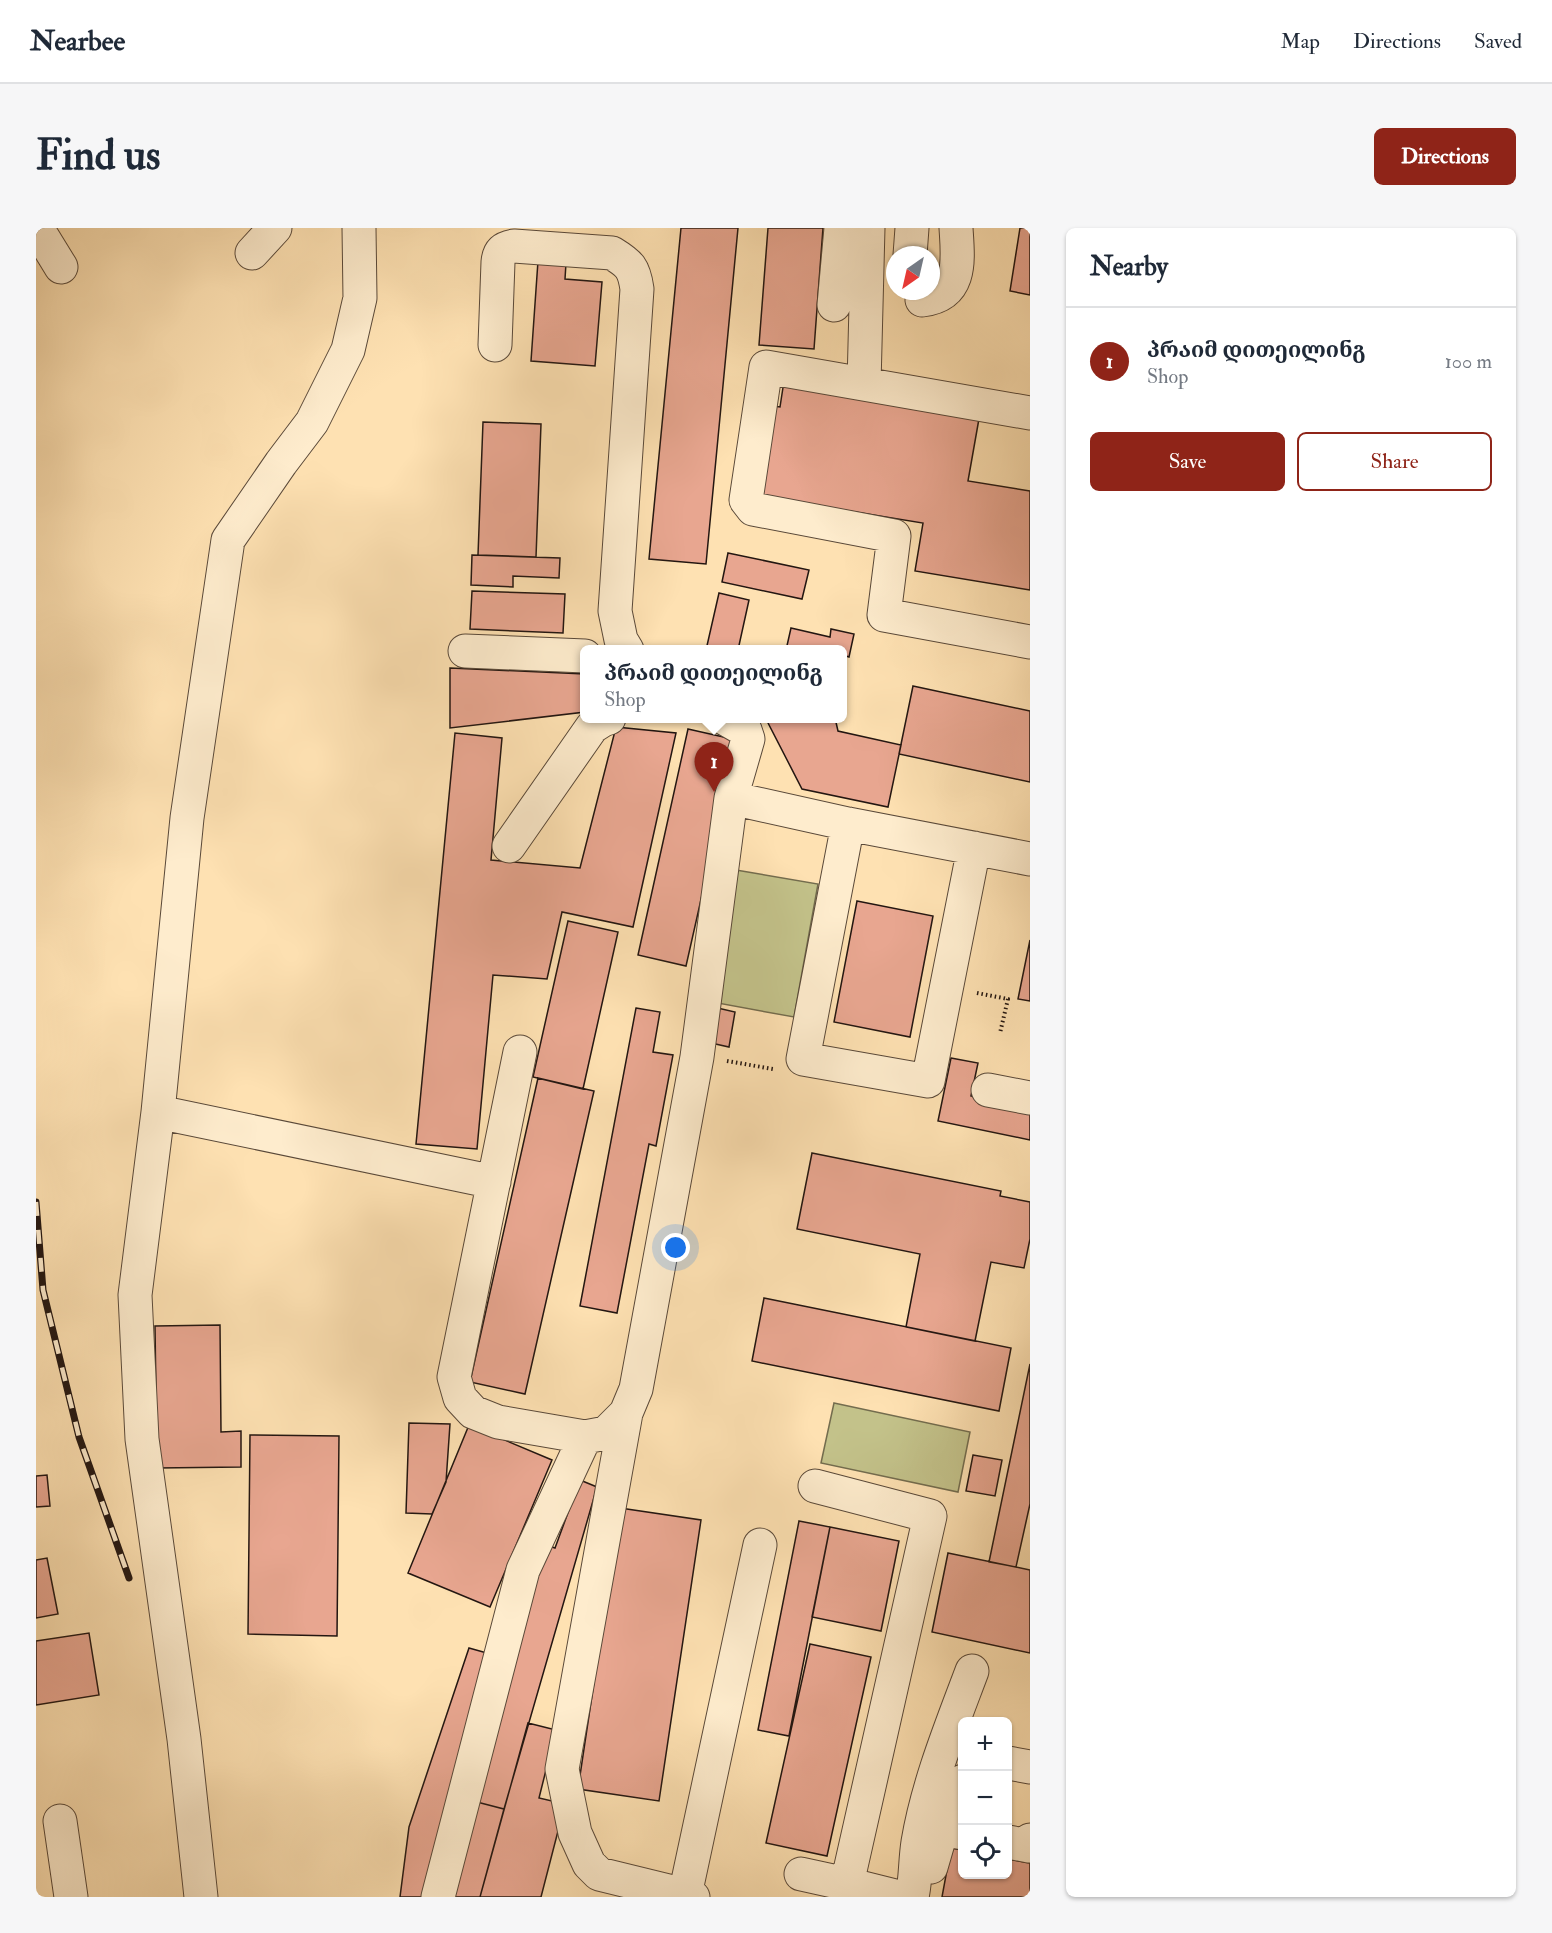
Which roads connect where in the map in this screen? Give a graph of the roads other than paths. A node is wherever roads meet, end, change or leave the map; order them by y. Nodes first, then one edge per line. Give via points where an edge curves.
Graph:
1 (37, 228) edge
2 (275, 228) edge
3 (359, 228) edge
4 (841, 228) edge
5 (868, 228) edge
6 (912, 228) edge
7 (956, 228) edge
8 (911, 246) edge
9 (252, 253) dead end
10 (61, 267) dead end
11 (940, 296) edge
12 (834, 305) dead end
13 (495, 345) dead end
14 (864, 384) junction
15 (1030, 413) edge
16 (1030, 642) edge
17 (624, 645) edge
18 (465, 651) dead end
19 (580, 656) edge
20 (600, 723) edge
21 (733, 723) edge
22 (731, 798) junction
23 (848, 824) junction
24 (509, 846) dead end
25 (974, 848) junction
26 (1030, 859) edge
27 (520, 1052) dead end
28 (988, 1090) dead end
29 (1030, 1098) edge
30 (158, 1112) junction
31 (494, 1182) junction
32 (626, 1413) junction
33 (585, 1437) junction
34 (815, 1486) dead end
35 (760, 1545) dead end
36 (972, 1671) dead end
37 (1012, 1764) edge
38 (1030, 1767) edge
39 (958, 1790) edge
40 (60, 1821) dead end
41 (952, 1831) edge
42 (1030, 1840) edge
43 (1012, 1843) edge
44 (801, 1874) dead end
45 (847, 1884) junction
46 (909, 1892) edge
47 (689, 1896) edge
48 (71, 1897) edge
49 (201, 1897) edge
50 (438, 1897) edge

1 - 10 lane
2 - 9 lane
3 - 30 lane via 360,298 348,350 312,422 228,540 187,819
4 - 12 lane
5 - 14 lane
6 - 8 lane
7 - 11 lane via 958,255 952,285
13 - 17 lane via 498,262 504,248 612,253 635,272 615,611
14 - 15 lane
14 - 16 lane via 766,367 746,500 753,509 894,536 884,615
18 - 19 lane
20 - 24 lane via 592,727
21 - 22 lane via 745,730 748,739
22 - 23 lane
22 - 32 lane via 697,1057 636,1389
23 - 25 lane
23 - 25 lane via 803,1059 928,1081
25 - 26 lane
27 - 31 lane
28 - 29 lane
30 - 31 lane
30 - 49 lane via 135,1295 142,1439 184,1739
31 - 33 lane via 454,1377 460,1398 474,1412 498,1422
32 - 33 lane via 606,1433
32 - 47 lane via 562,1769 575,1833 589,1864 599,1874
33 - 50 lane via 523,1570
34 - 45 lane via 930,1516
35 - 47 lane
36 - 46 lane via 933,1779
37 - 38 lane
39 - 41 lane via 952,1801
40 - 48 lane
41 - 46 lane via 931,1869
42 - 43 lane via 1029,1846
44 - 45 lane
45 - 46 lane

